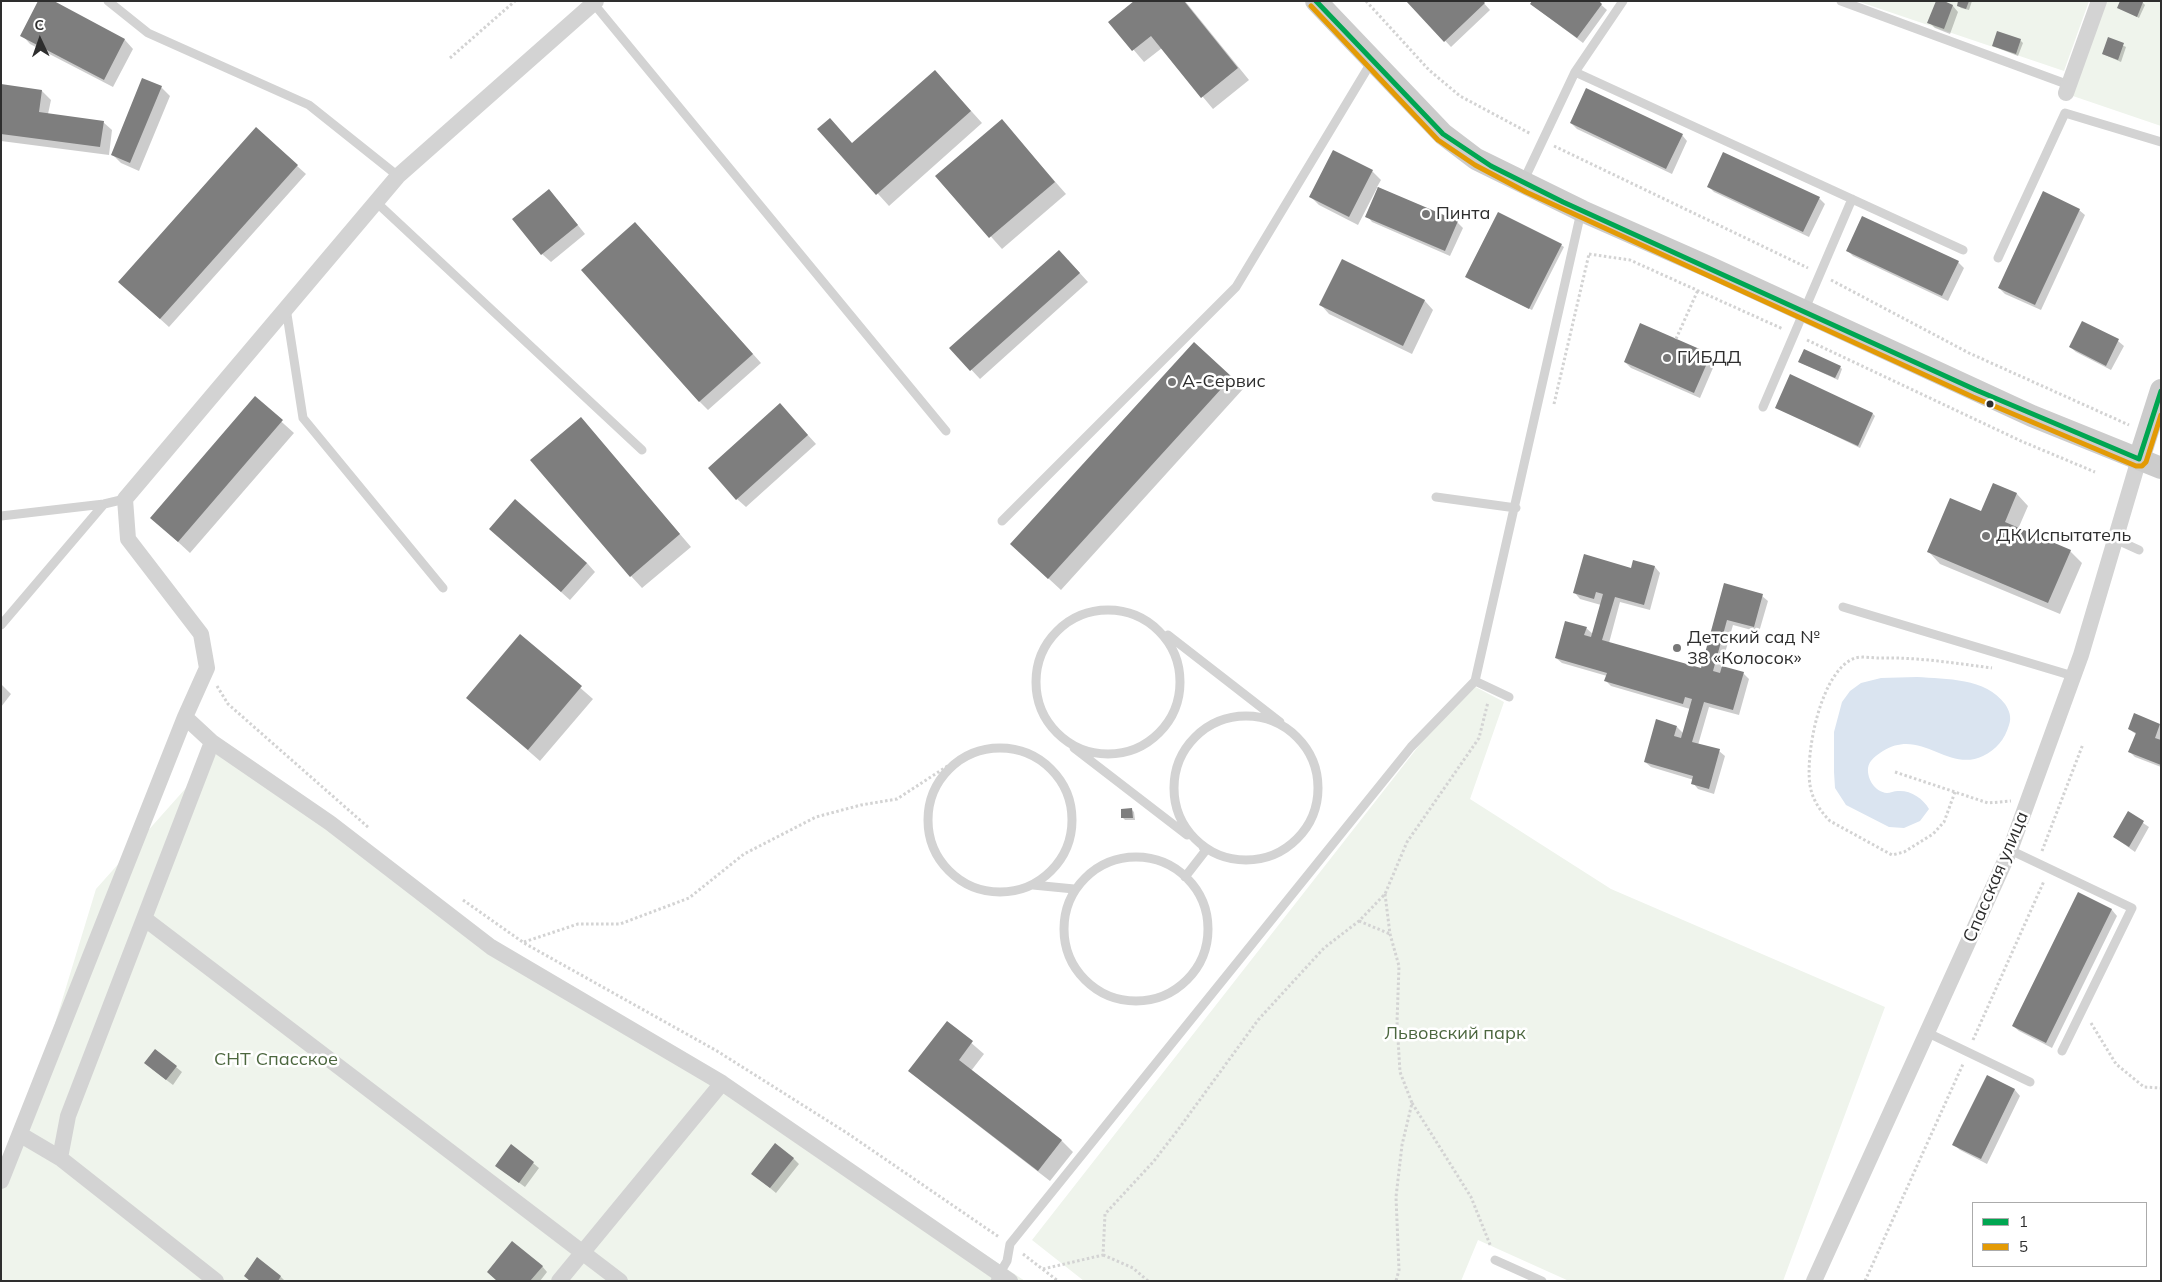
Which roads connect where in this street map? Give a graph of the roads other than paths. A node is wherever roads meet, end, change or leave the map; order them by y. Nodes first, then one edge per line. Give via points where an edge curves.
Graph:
1 (108, 1) edge
2 (1316, 1) edge
3 (1623, 1) edge
4 (1841, 1) edge
5 (2099, 1) edge
6 (595, 2) edge
7 (1373, 60) junction
8 (1575, 72) junction
9 (2067, 89) joint
10 (2161, 142) edge
11 (398, 176) junction
12 (1523, 183) junction
13 (1852, 199) junction
14 (376, 202) junction
15 (1582, 211) junction
16 (1963, 250) dead end
17 (1998, 258) dead end
18 (286, 308) junction
19 (1804, 311) junction
20 (2161, 390) edge
21 (1763, 407) dead end
22 (946, 431) dead end
23 (642, 450) dead end
24 (2139, 459) junction
25 (2161, 468) edge
26 (1436, 497) dead end
27 (125, 499) junction
28 (104, 504) junction
29 (1516, 508) junction
30 (1, 516) edge
31 (1002, 521) dead end
32 (2116, 540) junction
33 (2139, 550) dead end
34 (444, 588) dead end
35 (1843, 607) dead end
36 (1148, 620) junction
37 (1, 625) edge
38 (2073, 676) junction
39 (1476, 681) junction
40 (1509, 697) dead end
41 (185, 718) junction
42 (1286, 726) junction
43 (212, 742) junction
44 (1068, 744) junction
45 (1206, 850) junction
46 (2010, 850) junction
47 (1185, 877) junction
48 (1033, 885) junction
49 (1074, 889) junction
50 (145, 919) junction
51 (1926, 1032) junction
52 (2062, 1051) dead end
53 (2030, 1082) dead end
54 (722, 1083) junction
55 (20, 1135) junction
56 (60, 1158) junction
57 (1, 1181) edge
58 (582, 1252) junction
59 (1495, 1260) road end
60 (1002, 1278) edge
61 (216, 1281) edge
62 (559, 1281) edge
63 (620, 1281) edge
64 (1542, 1281) edge
65 (1814, 1281) edge

1 - 11 lane via 148,33 309,105
2 - 7 street
3 - 8 lane
4 - 9 lane
5 - 9 street
6 - 11 street
6 - 22 lane
7 - 12 street via 1456,145
7 - 31 lane via 1236,287
8 - 12 lane
8 - 13 lane
10 - 17 lane via 2065,113
11 - 14 street
12 - 15 street
13 - 16 lane
13 - 19 lane
14 - 18 street
14 - 23 lane
15 - 19 street
15 - 29 lane
18 - 27 street
18 - 34 lane via 303,418
19 - 21 lane
19 - 24 street via 2032,416
20 - 24 street
24 - 25 street
24 - 32 street, Спасская улица
26 - 29 lane
27 - 28 lane
27 - 41 street via 128,539 201,634 206,668
28 - 30 lane
28 - 37 lane
29 - 39 lane
32 - 33 lane
32 - 38 street, Спасская улица
35 - 38 lane
36 - 42 lane
36 - 44 lane via 1174,648 1182,685 1170,721 1142,747 1104,755
36 - 44 lane via 1112,608 1074,616 1046,642 1035,678 1039,697 1043,715
38 - 46 street, Спасская улица
39 - 40 lane
39 - 60 lane via 1412,747 1010,1244
41 - 43 street
41 - 55 street
42 - 45 lane via 1311,754 1319,792 1308,828 1280,853 1242,861
42 - 45 lane via 1249,715 1212,723 1184,748 1172,784 1180,822
43 - 50 street
43 - 54 street via 330,823 490,947
44 - 45 lane
45 - 47 lane
46 - 51 street, Спасская улица
46 - 52 lane via 2132,908
47 - 49 lane via 1176,867 1140,856 1103,864
47 - 49 lane via 1202,895 1210,932 1198,968 1170,994 1133,1002 1096,991 1071,962 1063,925
48 - 48 lane via 1062,859 1073,823 1065,786 1040,758 1003,746 966,754 938,780 926,816 934,853 960,882 996,893
48 - 49 lane
50 - 56 street via 68,1116
50 - 58 street
51 - 53 lane
51 - 65 street, Спасская улица
54 - 58 street
54 - 60 street
55 - 56 street
55 - 57 street
56 - 61 street
58 - 62 street
58 - 63 street
59 - 64 lane

